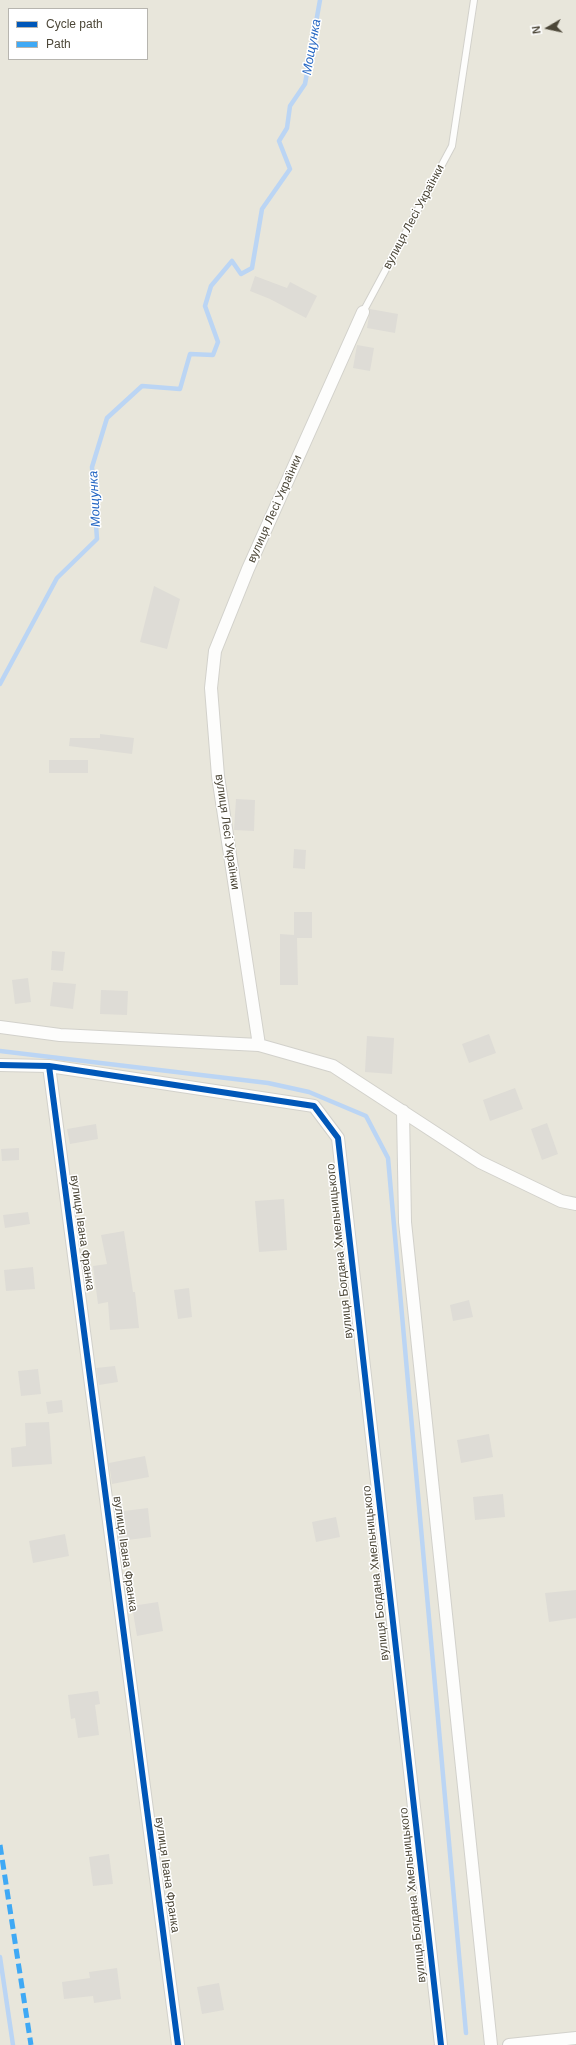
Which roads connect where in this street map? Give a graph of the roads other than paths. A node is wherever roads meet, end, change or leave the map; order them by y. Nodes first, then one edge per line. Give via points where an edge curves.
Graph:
1 (474, 0) edge
2 (363, 312) joint
3 (0, 1027) edge
4 (259, 1045) junction
5 (0, 1065) edge
6 (49, 1066) junction
7 (403, 1111) junction
8 (576, 1204) edge
9 (576, 2038) edge
10 (178, 2045) edge
11 (441, 2045) edge
12 (490, 2045) edge
13 (509, 2045) edge

1 - 2 lane, вулиця Лесі Українки via 452,146
2 - 4 street, вулиця Лесі Українки via 248,569 215,652 211,688 218,776
3 - 4 street via 60,1035
4 - 7 street via 333,1066
5 - 6 street
6 - 10 street, вулиця Івана Франка
6 - 11 street, вулиця Богдана Хмельницького via 314,1106 338,1138
7 - 8 street via 480,1162 561,1201
7 - 12 street via 405,1222
9 - 13 street

